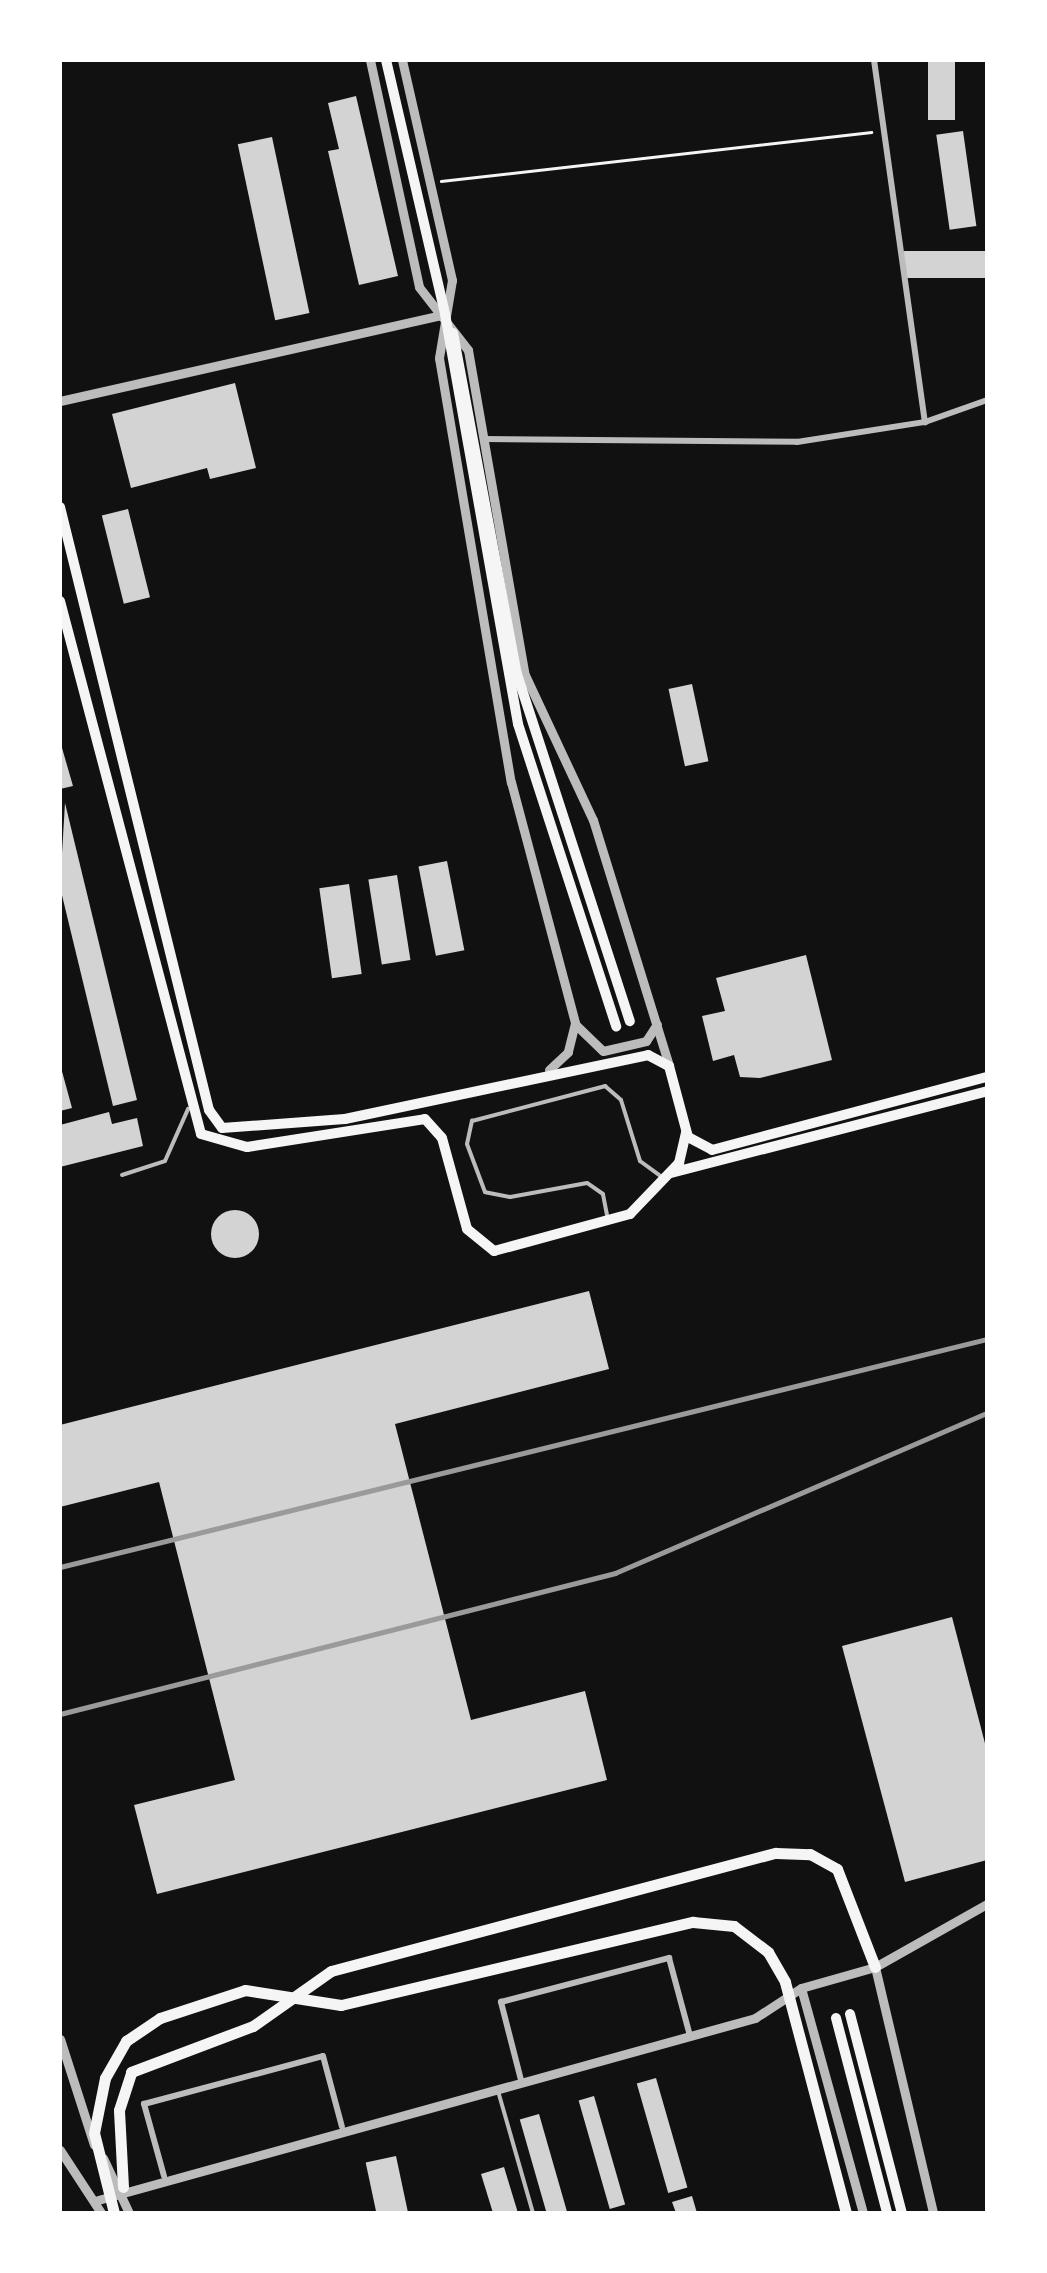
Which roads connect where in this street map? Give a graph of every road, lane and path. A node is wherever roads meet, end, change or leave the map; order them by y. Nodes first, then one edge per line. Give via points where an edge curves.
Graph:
1 (370, 60) edge
2 (386, 60) edge
3 (402, 60) edge
4 (874, 60) edge
5 (884, 130) junction
6 (430, 182) junction
7 (446, 314) junction
8 (987, 400) edge
9 (60, 401) edge
10 (925, 422) junction
11 (481, 440) junction
12 (60, 507) edge
13 (60, 600) edge
14 (630, 1021) dead end
15 (575, 1022) junction
16 (657, 1022) junction
17 (616, 1026) dead end
18 (669, 1066) junction
19 (549, 1070) junction
20 (987, 1077) edge
21 (987, 1091) edge
22 (208, 1103) junction
23 (188, 1109) junction
24 (686, 1131) junction
25 (670, 1173) junction
26 (122, 1175) dead end
27 (599, 1227) junction
28 (987, 1904) edge
29 (875, 1967) junction
30 (802, 1988) junction
31 (292, 1999) junction
32 (850, 2014) dead end
33 (836, 2018) dead end
34 (690, 2036) junction
35 (60, 2038) edge
36 (521, 2080) junction
37 (496, 2086) junction
38 (342, 2127) junction
39 (60, 2150) edge
40 (164, 2176) junction
41 (123, 2188) junction
42 (98, 2200) junction
43 (101, 2213) edge
44 (114, 2213) edge
45 (129, 2213) edge
46 (534, 2213) edge
47 (846, 2213) edge
48 (863, 2213) edge
49 (887, 2213) edge
50 (902, 2213) edge
51 (933, 2213) edge

1 - 7 street via 419,287
2 - 7 main road
3 - 6 street
4 - 5 street
5 - 6 path
5 - 10 street
6 - 7 street via 452,280
7 - 9 street
7 - 11 main road
7 - 15 street via 439,358 511,782
7 - 17 main road via 518,724
8 - 10 street
10 - 11 street via 797,442
11 - 14 main road via 525,704
11 - 16 street via 525,675 587,804
12 - 22 main road
13 - 23 main road
15 - 16 street via 603,1050 646,1041
15 - 19 street via 568,1052
16 - 18 street
18 - 19 main road via 648,1056
18 - 24 main road
19 - 22 main road via 270,1130 225,1130
20 - 24 main road via 728,1148 700,1147
21 - 25 main road
22 - 23 main road
23 - 26 lane via 164,1161
23 - 27 main road via 204,1137 233,1147 425,1119 439,1130 463,1219 482,1246 502,1250
24 - 25 main road
25 - 27 main road via 638,1208
25 - 27 lane via 643,1165 621,1100 605,1086 472,1121 467,1144 486,1192 510,1197 587,1183 605,1198
28 - 29 street
29 - 30 street
29 - 31 highway via 837,1869 810,1854 776,1853 331,1971
29 - 51 street
30 - 34 street via 756,2018
30 - 48 street
31 - 41 highway via 253,2026 130,2072 119,2110
31 - 44 highway via 245,1990 160,2018 126,2041 105,2078 94,2133
31 - 47 highway via 340,2005 612,1937 693,1922 734,1926 768,1952 786,1982
32 - 50 main road
33 - 49 main road
34 - 36 street
34 - 36 street via 670,1958 501,2002
35 - 41 street via 83,2128
36 - 37 street
37 - 38 street
37 - 46 lane
38 - 40 street
38 - 40 street via 323,2056 144,2104
39 - 42 street
40 - 41 street
41 - 42 street
41 - 45 street
42 - 43 street

